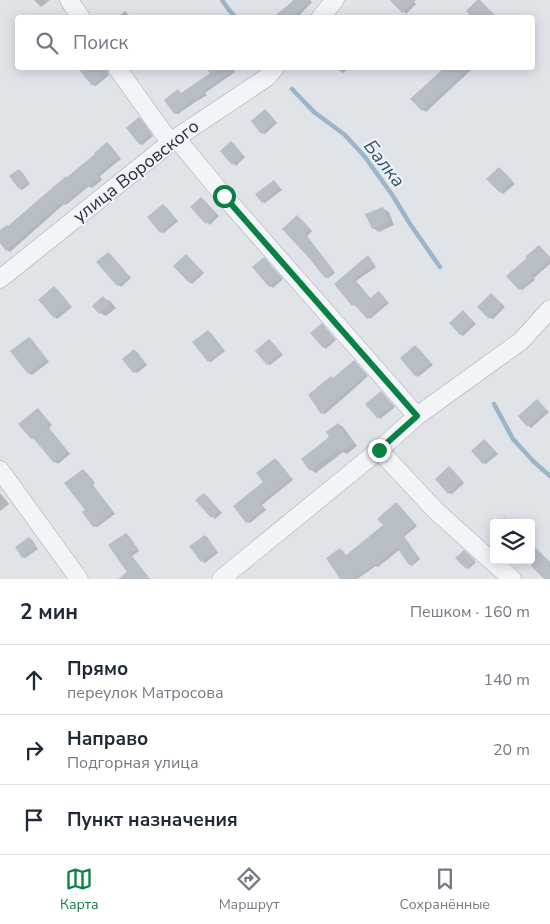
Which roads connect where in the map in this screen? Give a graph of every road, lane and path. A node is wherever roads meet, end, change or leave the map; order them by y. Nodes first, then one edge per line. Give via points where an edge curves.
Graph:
1 (69, 0) edge
2 (336, 0) edge
3 (80, 15) edge
4 (323, 15) edge
5 (119, 70) edge
6 (273, 70) edge
7 (173, 140) junction
8 (0, 279) edge
9 (550, 309) edge
10 (417, 416) junction
11 (379, 450) junction
12 (0, 470) edge
13 (79, 579) edge
14 (221, 579) edge
15 (512, 579) edge

1 - 3 street
2 - 4 street
5 - 7 street
6 - 7 street, улица Воровского
7 - 8 street, улица Воровского
7 - 10 street
9 - 10 street via 521,341
10 - 11 street
11 - 14 street
11 - 15 street via 436,511
12 - 13 street

